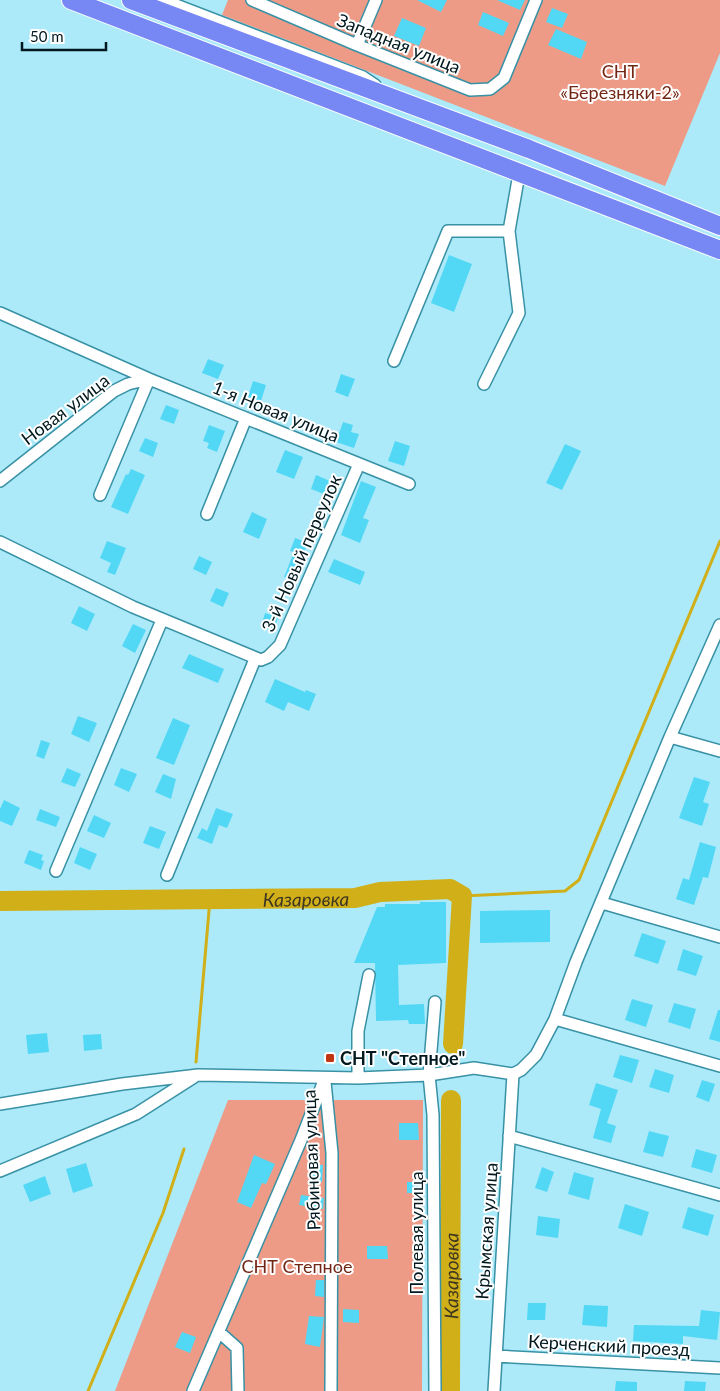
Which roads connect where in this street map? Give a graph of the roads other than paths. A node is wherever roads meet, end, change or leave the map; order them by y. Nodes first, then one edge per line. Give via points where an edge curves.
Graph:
1 (71, 0) edge
2 (131, 0) edge
3 (163, 0) edge
4 (252, 0) edge
5 (376, 0) edge
6 (536, 0) edge
7 (269, 3) edge
8 (357, 45) junction
9 (400, 100) junction
10 (529, 149) junction
11 (519, 174) junction
12 (720, 226) edge
13 (510, 231) junction
14 (720, 250) edge
15 (0, 313) edge
16 (394, 361) dead end
17 (149, 379) junction
18 (484, 384) dead end
19 (246, 418) junction
20 (359, 464) junction
21 (0, 481) edge
22 (409, 484) dead end
23 (100, 495) dead end
24 (208, 514) dead end
25 (0, 542) edge
26 (162, 620) junction
27 (720, 625) edge
28 (254, 659) junction
29 (670, 737) junction
30 (720, 751) edge
31 (56, 871) dead end
32 (167, 875) dead end
33 (602, 903) junction
34 (720, 937) edge
35 (369, 975) dead end
36 (436, 1002) dead end
37 (555, 1020) junction
38 (720, 1066) edge
39 (513, 1074) junction
40 (198, 1075) junction
41 (429, 1075) junction
42 (325, 1078) junction
43 (358, 1078) junction
44 (0, 1104) edge
45 (509, 1136) junction
46 (0, 1171) edge
47 (720, 1195) edge
48 (218, 1332) junction
49 (496, 1356) junction
50 (720, 1368) edge
51 (194, 1391) edge
52 (238, 1391) edge
53 (331, 1391) edge
54 (434, 1391) edge
55 (494, 1391) edge

1 - 11 highway
2 - 9 highway
3 - 9 street via 362,77
4 - 7 street, Западная улица
5 - 8 street
6 - 8 street, Западная улица via 504,78 490,89 470,90
7 - 8 street, Западная улица
9 - 10 highway
10 - 11 highway
10 - 12 highway
11 - 13 street
11 - 14 highway
13 - 16 street via 448,231
13 - 18 street via 519,313
15 - 17 street, 1-я Новая улица
17 - 19 street, 1-я Новая улица
17 - 21 street, Новая улица via 114,391
17 - 23 street
19 - 20 street, 1-я Новая улица
19 - 24 street
20 - 22 street, 1-я Новая улица
20 - 28 street, 3-й Новый переулок via 280,645 268,657
25 - 26 street
26 - 28 street
26 - 31 street
27 - 29 street
28 - 32 street
29 - 30 street
29 - 33 street
33 - 34 street
33 - 37 street
35 - 43 street via 358,1031
36 - 41 street, Полевая улица
37 - 38 street
37 - 39 street via 536,1055
39 - 41 street via 474,1068
39 - 45 street, Крымская улица
40 - 42 street
40 - 44 street
40 - 46 street via 136,1114
41 - 43 street
41 - 54 street, Полевая улица via 433,1115
42 - 43 street
42 - 48 street
42 - 53 street, Рябиновая улица via 332,1153
45 - 47 street
45 - 49 street, Крымская улица
48 - 51 street
48 - 52 street via 237,1348
49 - 50 street, Керченский проезд
49 - 55 street, Крымская улица

